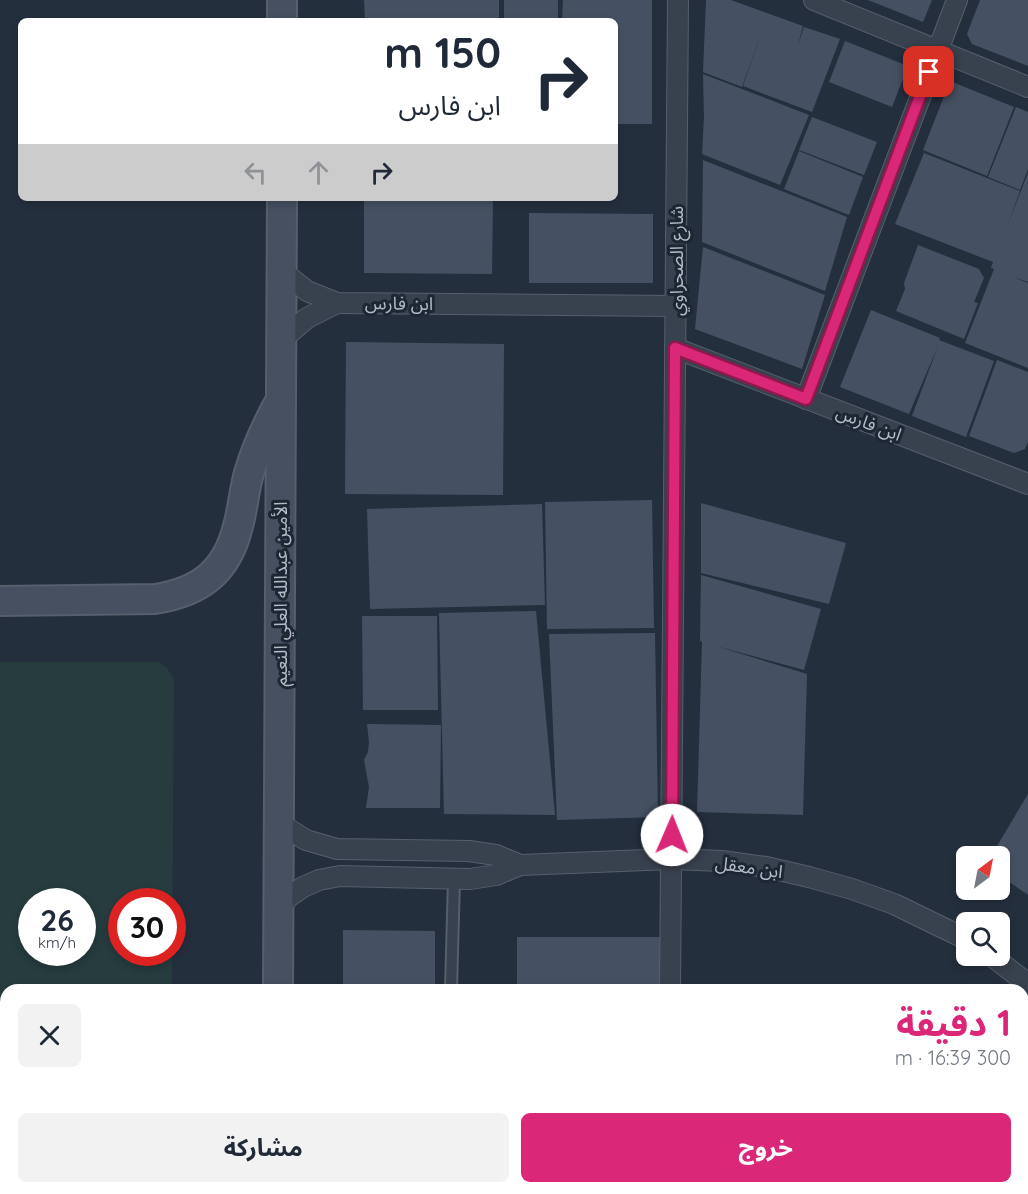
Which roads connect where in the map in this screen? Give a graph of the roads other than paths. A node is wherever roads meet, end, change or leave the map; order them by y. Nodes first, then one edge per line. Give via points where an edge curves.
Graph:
1 (282, 0) edge
2 (678, 0) edge
3 (814, 0) edge
4 (957, 0) edge
5 (282, 18) edge
6 (937, 51) junction
7 (1028, 87) edge
8 (282, 201) edge
9 (282, 271) junction
10 (337, 303) junction
11 (676, 306) junction
12 (281, 340) junction
13 (675, 348) junction
14 (281, 399) junction
15 (806, 399) junction
16 (1028, 484) edge
17 (0, 601) edge
18 (279, 823) junction
19 (343, 849) junction
20 (381, 850) junction
21 (672, 859) junction
22 (520, 865) junction
23 (340, 876) junction
24 (379, 877) junction
25 (454, 879) junction
26 (278, 908) junction
27 (956, 934) edge
28 (1005, 966) edge
29 (278, 984) edge
30 (451, 984) edge
31 (670, 984) edge
32 (1028, 984) edge

1 - 5 main road
2 - 11 street, شارع الصحراوي
3 - 6 street
4 - 6 street
6 - 7 street
6 - 15 street
8 - 9 main road, الأمين عبدالله العلي النعيم
9 - 10 street via 307,291
9 - 12 main road, الأمين عبدالله العلي النعيم
10 - 11 street, ابن فارس
10 - 12 street via 307,318
11 - 13 street, شارع الصحراوي
12 - 14 main road, الأمين عبدالله العلي النعيم
13 - 15 street, ابن فارس
13 - 21 street, شارع الصحراوي
14 - 17 main road via 249,472 234,543 218,569 195,588 155,599
14 - 18 main road, الأمين عبدالله العلي النعيم
15 - 16 street, ابن فارس
18 - 19 street, ابن معقل via 306,840
18 - 26 main road, الأمين عبدالله العلي النعيم
19 - 20 street, ابن معقل
19 - 23 street via 353,858 353,866
20 - 22 street, ابن معقل via 483,852
20 - 24 street via 366,862 366,870
21 - 22 street, ابن معقل
21 - 27 street, ابن معقل via 722,861 809,877 894,904
21 - 31 street, شارع الصحراوي
22 - 25 street, ابن معقل via 489,876
23 - 24 street, ابن معقل
23 - 26 street, ابن معقل via 303,887
24 - 25 street, ابن معقل
25 - 30 lane
26 - 29 main road, الأمين عبدالله العلي النعيم
28 - 32 street

